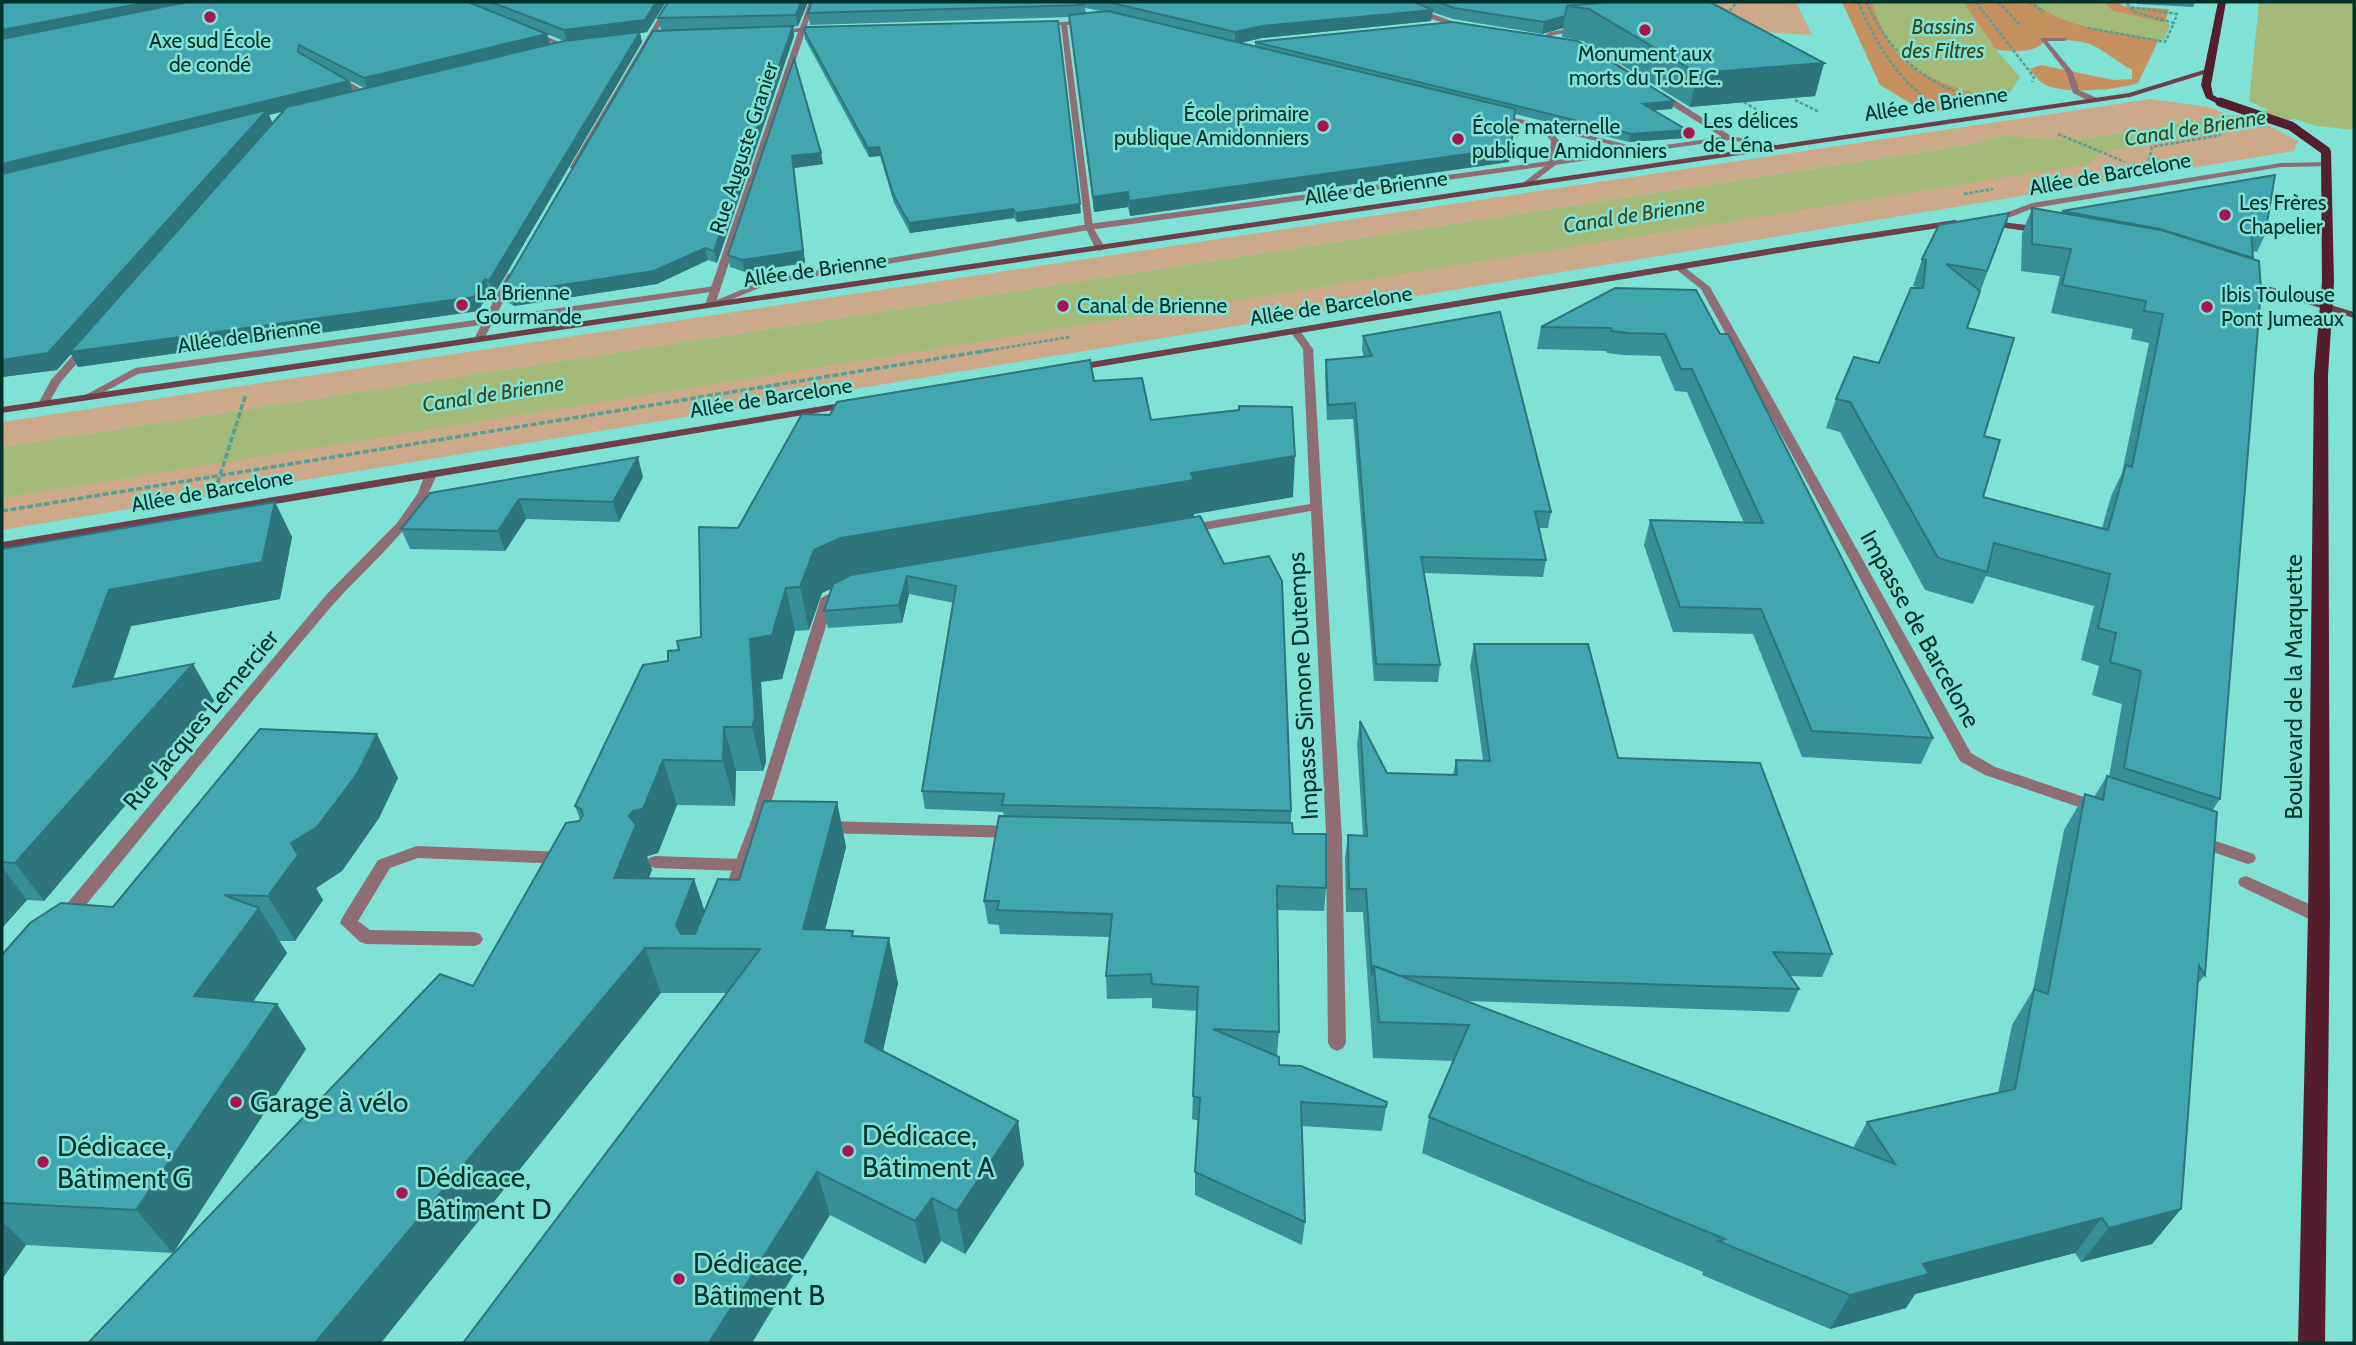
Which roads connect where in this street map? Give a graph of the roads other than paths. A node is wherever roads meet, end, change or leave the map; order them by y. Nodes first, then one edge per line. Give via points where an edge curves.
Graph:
1 (671, 2) edge
2 (812, 2) edge
3 (1395, 2) edge
4 (2222, 2) edge
5 (1086, 12) edge
6 (1038, 24) edge
7 (1064, 24) junction
8 (1451, 24) junction
9 (518, 27) edge
10 (1436, 27) edge
11 (1475, 28) edge
12 (1595, 28) edge
13 (825, 30) edge
14 (801, 31) junction
15 (765, 32) edge
16 (666, 34) edge
17 (1533, 36) edge
18 (1545, 37) junction
19 (647, 39) junction
20 (2065, 39) dead end
21 (636, 40) edge
22 (578, 46) edge
23 (566, 47) junction
24 (548, 50) edge
25 (2210, 71) junction
26 (329, 74) edge
27 (1636, 78) edge
28 (1647, 85) edge
29 (380, 91) edge
30 (368, 94) junction
31 (354, 98) edge
32 (2094, 100) junction
33 (1482, 112) edge
34 (1544, 127) junction
35 (1728, 138) junction
36 (1783, 147) junction
37 (1651, 149) junction
38 (1720, 156) junction
39 (1553, 164) junction
40 (2327, 164) junction
41 (565, 182) edge
42 (1524, 185) junction
43 (2004, 224) junction
44 (1089, 227) junction
45 (2059, 233) edge
46 (1100, 248) junction
47 (518, 265) edge
48 (1680, 268) junction
49 (2232, 279) edge
50 (715, 289) junction
51 (710, 305) junction
52 (2325, 309) junction
53 (2354, 315) edge
54 (486, 322) junction
55 (1295, 331) junction
56 (479, 339) junction
57 (90, 343) edge
58 (1063, 370) edge
59 (85, 398) junction
60 (871, 401) edge
61 (43, 404) junction
62 (2, 410) edge
63 (431, 474) junction
64 (1317, 506) junction
65 (1166, 532) edge
66 (2, 546) edge
67 (863, 584) edge
68 (2119, 814) edge
69 (811, 827) edge
70 (1031, 832) edge
71 (2183, 836) edge
72 (1293, 838) edge
73 (1334, 839) junction
74 (2248, 858) dead end
75 (575, 859) edge
76 (655, 862) dead end
77 (741, 865) junction
78 (2246, 881) dead end
79 (724, 912) edge
80 (2319, 916) junction
81 (55, 931) edge
82 (474, 939) dead end
83 (1337, 1043) dead end
84 (2311, 1343) edge

1 - 19 street
2 - 14 street, Rue Auguste Granier
3 - 8 street
4 - 25 main road
5 - 7 street via 1098,18
6 - 7 street
7 - 44 street
8 - 10 street
8 - 11 street
9 - 23 street
12 - 18 street
13 - 14 street
14 - 15 street
14 - 50 street, Rue Auguste Granier
16 - 19 street
17 - 18 street
18 - 27 street via 1580,44
19 - 21 street
19 - 41 street
20 - 32 street via 2042,39 2069,72 2076,92
22 - 23 street
23 - 24 street
25 - 32 main road, Allée de Brienne via 2150,91
25 - 40 main road, Boulevard de la Marquette, bridge via 2209,96 2316,139 2326,151
26 - 30 street
28 - 35 street
29 - 30 street
30 - 31 street
32 - 36 main road, Allée de Brienne
33 - 34 street
34 - 37 street
34 - 39 street via 1555,141
35 - 36 street
35 - 37 street, Allée de Brienne
35 - 38 street via 1729,145
36 - 38 main road, Allée de Brienne
37 - 39 street, Allée de Brienne
38 - 42 main road, Allée de Brienne
39 - 42 street
39 - 44 street, Allée de Brienne
40 - 43 street, Allée de Barcelone via 2281,164 2032,206 2003,217
40 - 52 main road, Boulevard de la Marquette
42 - 46 main road, Allée de Brienne
43 - 45 main road
43 - 48 main road, Allée de Barcelone via 1951,224
44 - 46 street
44 - 51 street, Allée de Brienne via 767,282
46 - 51 main road, Allée de Brienne
47 - 54 street
48 - 55 main road, Allée de Barcelone
48 - 68 street, Impasse de Barcelone via 1704,287 1965,757 1990,771
49 - 52 main road
50 - 51 street, Rue Auguste Granier
50 - 54 street, Allée de Brienne
51 - 56 main road, Allée de Brienne
52 - 53 main road
52 - 80 main road, Boulevard de la Marquette
54 - 56 street
54 - 59 street, Allée de Brienne via 135,371
55 - 58 main road, Allée de Barcelone
55 - 64 street, Impasse Simone Dutemps via 1308,349
56 - 59 main road, Allée de Brienne
57 - 61 street via 55,382
59 - 61 main road, Allée de Brienne
60 - 63 main road, Allée de Barcelone
61 - 62 main road, Allée de Brienne
63 - 66 main road, Allée de Barcelone
63 - 81 street, Rue Jacques Lemercier via 424,498 409,517 334,594
64 - 65 street
64 - 73 street, Impasse Simone Dutemps
67 - 77 street via 828,598 763,826
69 - 70 street
71 - 74 street
72 - 73 street
73 - 83 street, Impasse Simone Dutemps
75 - 82 street via 417,852 384,864 348,923 366,937
76 - 77 street
77 - 79 street
78 - 80 street
80 - 84 main road, Boulevard de la Marquette

